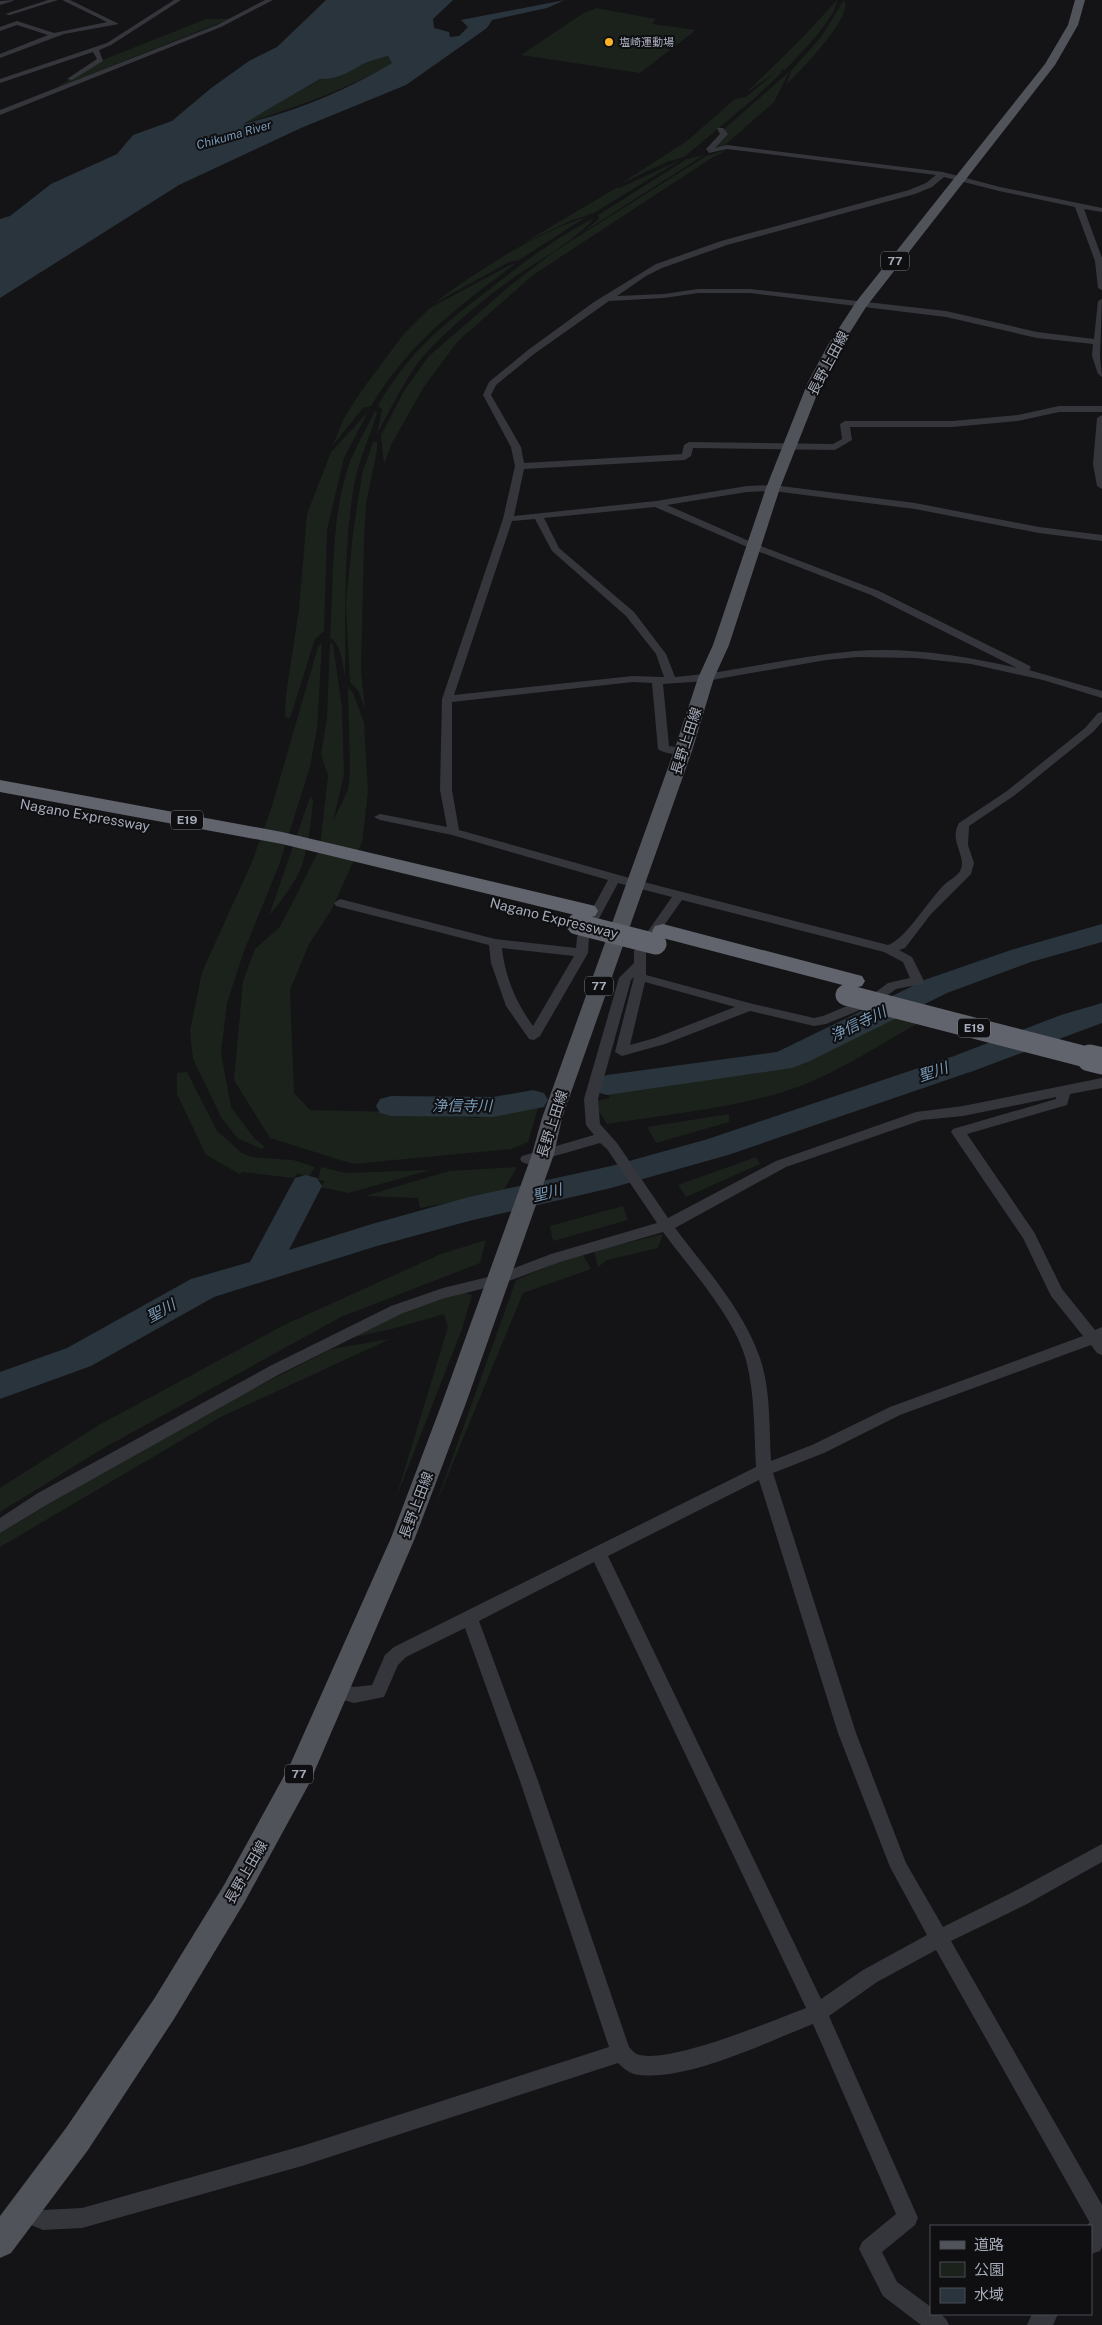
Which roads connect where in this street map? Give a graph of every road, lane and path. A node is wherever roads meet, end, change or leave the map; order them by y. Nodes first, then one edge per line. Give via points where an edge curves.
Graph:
1 (11, 0) edge
2 (55, 0) edge
3 (65, 0) edge
4 (178, 0) edge
5 (270, 0) edge
6 (1080, 0) edge
7 (0, 4) edge
8 (8, 14) dead end
9 (114, 23) junction
10 (0, 28) edge
11 (129, 31) junction
12 (54, 35) junction
13 (0, 44) edge
14 (95, 49) junction
15 (18, 50) junction
16 (0, 56) edge
17 (0, 72) edge
18 (13, 77) junction
19 (0, 81) edge
20 (51, 93) junction
21 (0, 113) edge
22 (720, 130) dead end
23 (943, 174) junction
24 (961, 178) junction
25 (1079, 206) junction
26 (1102, 210) edge
27 (1102, 288) edge
28 (607, 299) junction
29 (1102, 301) edge
30 (861, 305) junction
31 (1097, 342) junction
32 (1102, 374) edge
33 (1101, 413) edge
34 (1101, 440) edge
35 (791, 446) junction
36 (520, 466) junction
37 (1102, 486) edge
38 (773, 488) junction
39 (656, 504) junction
40 (539, 517) junction
41 (508, 520) junction
42 (1102, 538) edge
43 (755, 547) junction
44 (1045, 677) junction
45 (706, 678) junction
46 (657, 680) junction
47 (671, 681) junction
48 (1102, 695) edge
49 (447, 699) junction
50 (1102, 715) edge
51 (683, 751) junction
52 (0, 786) edge
53 (0, 800) edge
54 (380, 817) dead end
55 (454, 832) junction
56 (369, 865) junction
57 (615, 877) junction
58 (636, 884) junction
59 (680, 894) junction
60 (340, 903) dead end
61 (495, 943) junction
62 (888, 949) junction
63 (582, 953) junction
64 (640, 970) junction
65 (850, 988) junction
66 (749, 1007) junction
67 (1102, 1044) edge
68 (1102, 1061) edge
69 (1102, 1083) edge
70 (1064, 1090) junction
71 (607, 1142) junction
72 (536, 1160) junction
73 (663, 1221) junction
74 (502, 1269) junction
75 (1099, 1340) edge
76 (764, 1470) junction
77 (0, 1526) edge
78 (598, 1553) junction
79 (469, 1618) junction
80 (336, 1691) junction
81 (1102, 1852) edge
82 (939, 1938) junction
83 (818, 2013) junction
84 (621, 2053) junction
85 (24, 2212) junction
86 (1102, 2225) edge
87 (1092, 2240) edge
88 (0, 2242) edge
89 (938, 2325) edge

1 - 7 street
2 - 8 street
3 - 9 street
4 - 11 street
5 - 20 street via 219,26
6 - 24 main road, 長野上田線 / 77 via 1073,25 1050,65
9 - 11 street
9 - 12 street
10 - 12 street via 18,23
11 - 14 street
12 - 15 street
13 - 15 street
14 - 18 street
14 - 20 street via 101,60 49,90
15 - 16 street
17 - 18 street
18 - 19 street
20 - 21 street
22 - 23 street via 724,134 712,151 727,147
23 - 24 street
23 - 28 street via 930,185 912,192 682,256 643,274
24 - 25 street
24 - 30 main road, 長野上田線 / 77
25 - 26 street
25 - 27 street via 1100,262
28 - 30 street via 728,290
28 - 36 street via 531,352 499,378 487,395 516,448
29 - 31 street
30 - 31 street via 946,314 1037,336
30 - 35 main road, 長野上田線 / 77 via 824,364
31 - 32 street via 1096,356
33 - 34 street
33 - 35 street via 1059,409 1018,418 952,424 845,424 845,443 830,447
34 - 37 street via 1098,464
35 - 36 street via 689,445 685,457
35 - 38 main road, 長野上田線 / 77
36 - 41 street
38 - 39 street via 747,489
38 - 42 street via 915,506 1039,530
38 - 43 main road, 長野上田線 / 77
39 - 40 street
39 - 43 street
40 - 41 street
40 - 47 street via 555,549 630,614 661,654
41 - 49 street
43 - 44 street via 875,593
43 - 45 main road, 長野上田線 / 77
44 - 45 street via 962,660 905,654 858,654
44 - 48 street
45 - 47 street
45 - 51 main road, 長野上田線 / 77
46 - 47 street
46 - 49 street via 598,682
46 - 51 street via 664,749
49 - 55 street via 446,790
50 - 62 street via 1089,730 1011,793 963,826 962,845 968,863 965,874 926,911 901,945
51 - 58 main road, 長野上田線 / 77
52 - 56 highway, Nagano Expressway / E19 via 198,822
53 - 56 highway, Nagano Expressway / E19
54 - 55 street
55 - 57 street
56 - 65 highway, Nagano Expressway / E19, bridge
57 - 58 street
57 - 63 street via 584,937
58 - 59 street
58 - 72 main road, 長野上田線 / 77
59 - 62 street
59 - 64 street via 640,951
60 - 61 street
61 - 63 street
61 - 63 street via 497,963 512,1006 534,1036
62 - 66 street via 908,960 918,981 892,986 874,1000 814,1022
64 - 66 street
64 - 66 street via 622,1052
64 - 71 street via 625,978 590,1099 593,1125
65 - 67 highway, Nagano Expressway / E19
65 - 68 highway, Nagano Expressway / E19, bridge
69 - 70 street
70 - 73 street via 963,1111 920,1115 781,1164
70 - 75 street via 1062,1102 958,1132 1029,1236 1056,1292
71 - 72 street
71 - 73 street
72 - 74 main road, 長野上田線 / 77
73 - 74 street via 556,1258
73 - 76 street via 736,1320 753,1359
74 - 77 street via 420,1300 326,1343 44,1498
74 - 80 main road, 長野上田線 / 77 via 403,1538
75 - 76 street via 895,1410 818,1449
76 - 78 street
76 - 82 street via 847,1733 899,1868
78 - 79 street
78 - 83 street
79 - 80 street via 400,1652 391,1660 378,1692 354,1695
79 - 84 street via 529,1781
80 - 85 main road, 長野上田線 / 77 via 299,1775 204,1945 120,2078
81 - 82 street
82 - 83 street via 870,1976
82 - 86 street
83 - 84 street via 704,2056 661,2065 634,2064
83 - 89 street via 908,2218 869,2249 890,2289
84 - 85 street via 302,2156 82,2218 43,2220
85 - 88 main road, 長野上田線 / 77
86 - 87 street

